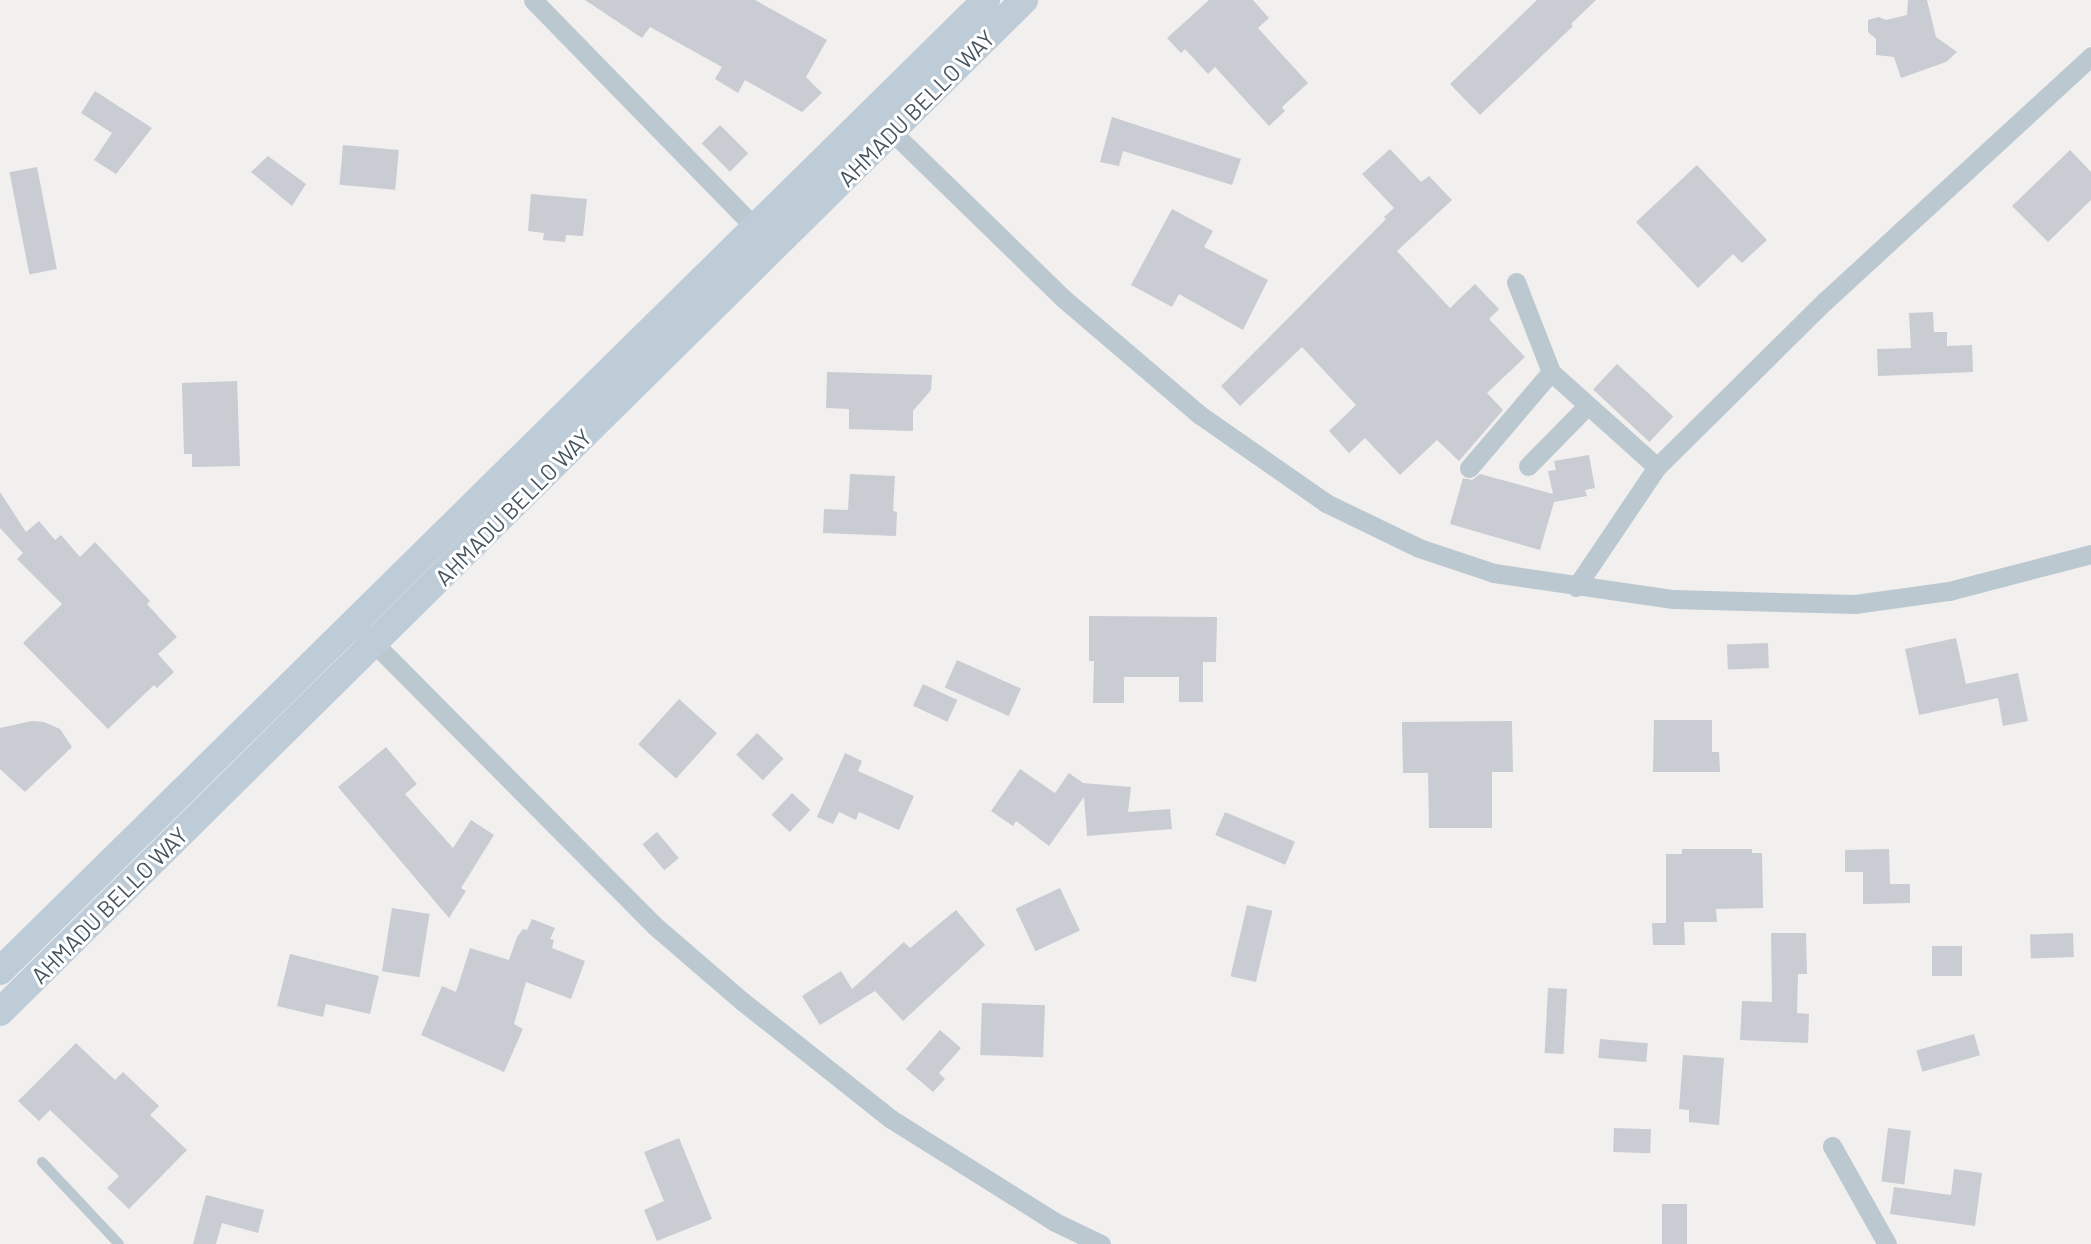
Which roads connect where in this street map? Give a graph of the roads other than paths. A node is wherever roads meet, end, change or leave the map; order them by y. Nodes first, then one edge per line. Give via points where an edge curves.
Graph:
1 (533, 0) edge
2 (986, 0) edge
3 (1024, 0) edge
4 (2091, 56) edge
5 (882, 122) junction
6 (755, 228) junction
7 (776, 248) junction
8 (1516, 282) dead end
9 (1551, 372) junction
10 (1587, 407) junction
11 (1528, 466) dead end
12 (1657, 467) junction
13 (1469, 468) dead end
14 (2091, 554) edge
15 (1576, 587) junction
16 (354, 623) junction
17 (375, 643) junction
18 (214, 760) junction
19 (236, 780) junction
20 (0, 971) edge
21 (0, 1012) edge
22 (1832, 1146) dead end
23 (42, 1162) dead end
24 (120, 1244) edge
25 (1101, 1244) edge
26 (1887, 1244) edge

1 - 6 street
2 - 5 main road, AHMADU BELLO WAY
3 - 5 main road, AHMADU BELLO WAY
4 - 12 street via 1825,301
5 - 6 main road, AHMADU BELLO WAY
5 - 7 main road, AHMADU BELLO WAY
5 - 15 street via 1074,308 1200,415 1326,503 1419,548 1494,573
6 - 7 street
6 - 16 main road, AHMADU BELLO WAY
7 - 17 main road, AHMADU BELLO WAY
8 - 9 street
9 - 10 street
9 - 13 street
10 - 11 street
10 - 12 street
12 - 15 street
14 - 15 street via 1949,591 1855,604 1673,599
16 - 17 street
16 - 18 main road, AHMADU BELLO WAY
17 - 19 main road, AHMADU BELLO WAY
17 - 25 street via 655,926 742,1001 891,1119 1055,1222
18 - 19 main road
18 - 20 main road, AHMADU BELLO WAY
19 - 21 main road, AHMADU BELLO WAY
22 - 26 street
23 - 24 lane

